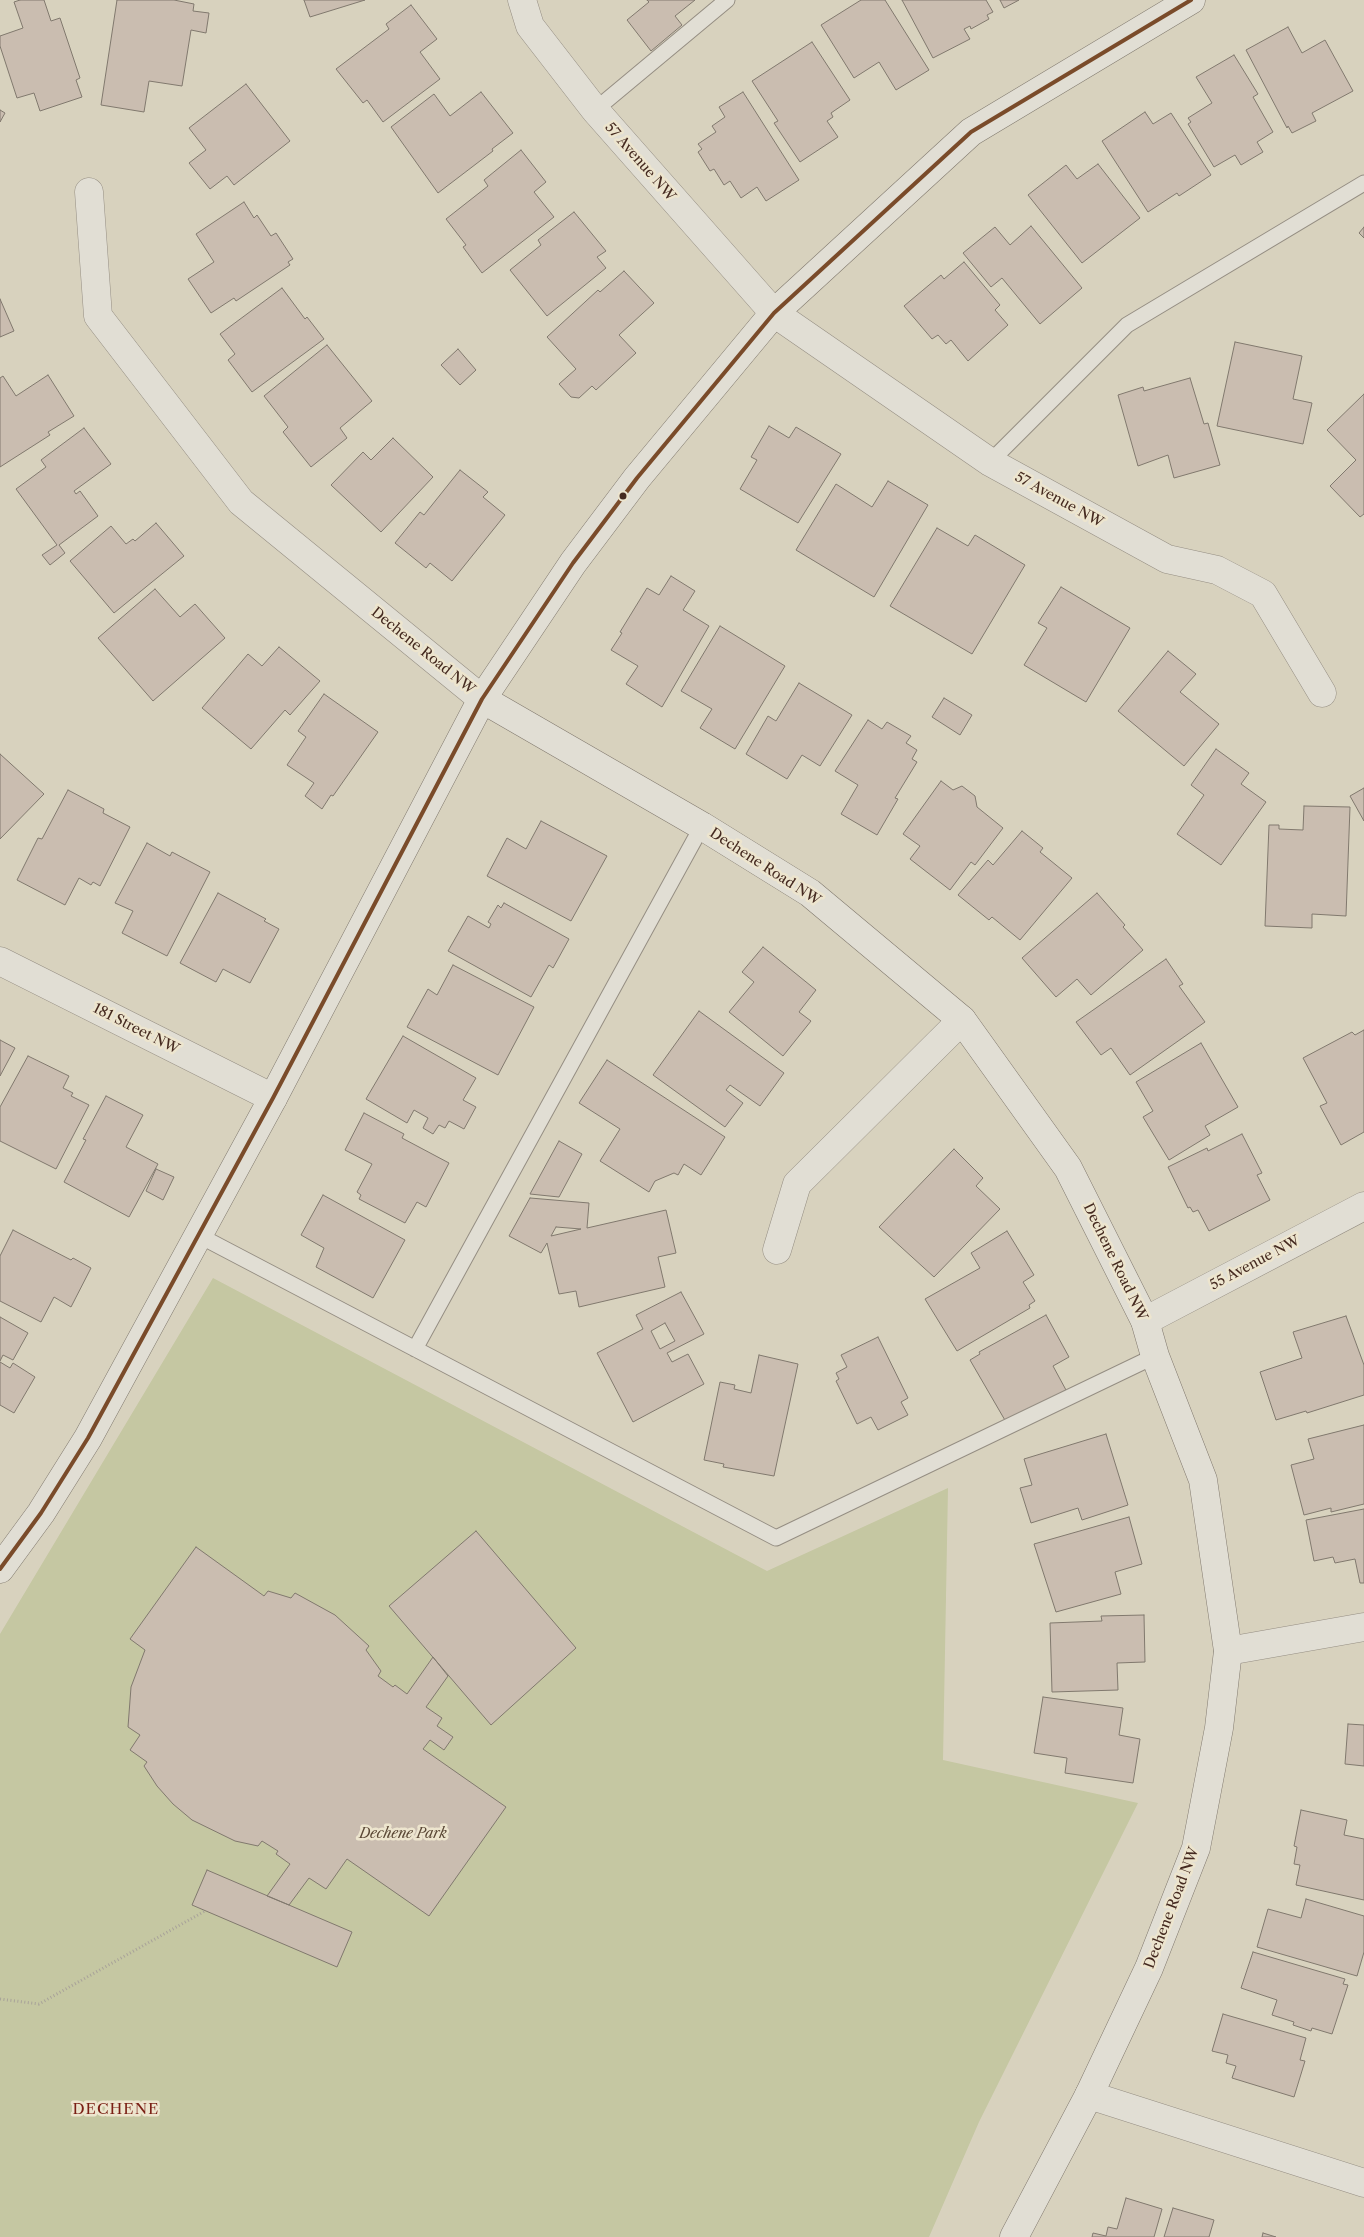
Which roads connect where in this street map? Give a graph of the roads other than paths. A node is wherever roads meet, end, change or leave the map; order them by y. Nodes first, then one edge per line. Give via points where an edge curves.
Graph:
1 (522, 0) edge
2 (727, 0) edge
3 (1190, 0) edge
4 (595, 110) junction
5 (1364, 183) edge
6 (89, 192) dead end
7 (774, 313) junction
8 (990, 462) junction
9 (1322, 693) dead end
10 (482, 699) junction
11 (702, 826) junction
12 (0, 961) edge
13 (962, 1020) junction
14 (273, 1098) junction
15 (1364, 1206) edge
16 (198, 1235) junction
17 (777, 1250) dead end
18 (1145, 1321) junction
19 (416, 1349) junction
20 (1155, 1356) junction
21 (0, 1569) edge
22 (1364, 1627) edge
23 (1228, 1651) junction
24 (1088, 2095) junction
25 (1364, 2183) edge
26 (1014, 2237) edge

1 - 4 street, 57 Avenue NW via 530,26
2 - 4 lane
3 - 7 street via 971,132
4 - 7 street, 57 Avenue NW
5 - 8 lane via 1126,325
6 - 10 street, Dechene Road NW via 98,316 241,502
7 - 8 street, 57 Avenue NW
7 - 10 street via 631,486 573,563
8 - 9 street, 57 Avenue NW via 1167,559 1217,570 1263,594
10 - 11 street, Dechene Road NW
10 - 14 street
11 - 13 street, Dechene Road NW via 810,893
11 - 19 lane
12 - 14 street, 181 Street NW
13 - 17 street via 797,1184
13 - 18 street, Dechene Road NW via 1068,1168
14 - 16 street
15 - 18 street, 55 Avenue NW
16 - 19 lane
16 - 21 street via 88,1438 41,1513
18 - 20 street, Dechene Road NW
19 - 20 lane via 776,1538
20 - 23 street, Dechene Road NW via 1203,1480
22 - 23 street
23 - 24 street, Dechene Road NW via 1219,1728 1196,1848 1149,1968
24 - 25 street
24 - 26 street, Dechene Road NW

